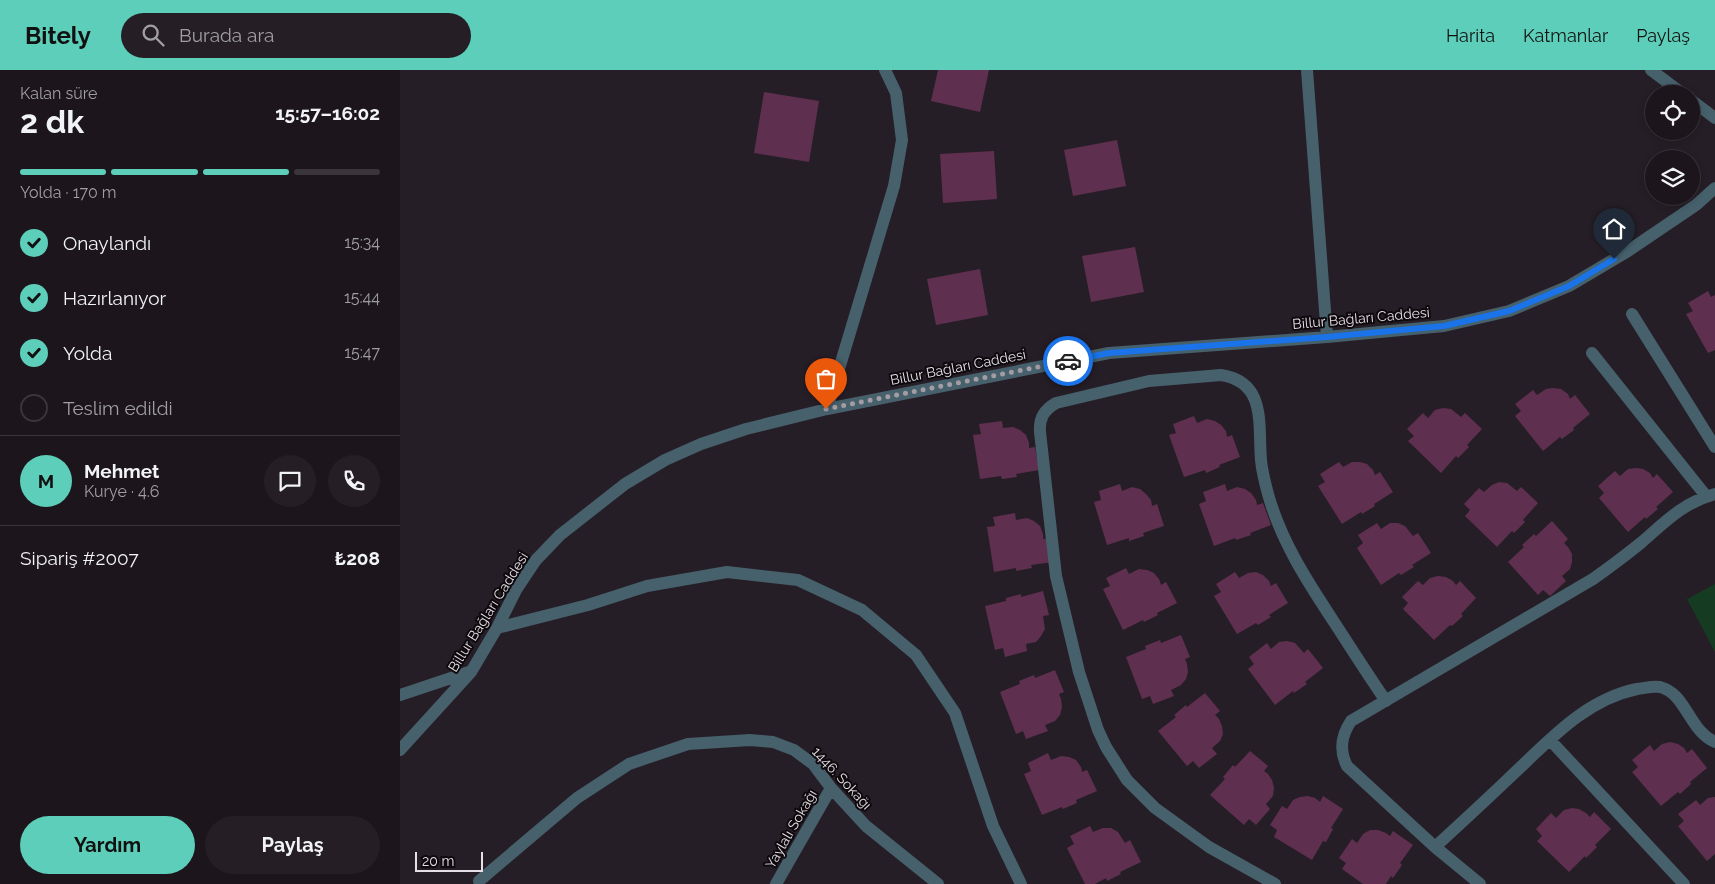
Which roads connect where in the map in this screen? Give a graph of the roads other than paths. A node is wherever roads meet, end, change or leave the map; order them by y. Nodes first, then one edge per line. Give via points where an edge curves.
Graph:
1 (885, 70) edge
2 (1308, 70) edge
3 (1652, 70) edge
4 (1671, 85) edge
5 (1700, 107) edge
6 (1715, 118) edge
7 (1715, 188) edge
8 (1632, 314) dead end
9 (1327, 337) junction
10 (1592, 353) dead end
11 (826, 409) junction
12 (1715, 447) edge
13 (1710, 495) edge
14 (497, 628) junction
15 (471, 672) junction
16 (400, 695) edge
17 (1386, 702) junction
18 (1550, 740) junction
19 (1715, 742) edge
20 (400, 750) edge
21 (831, 788) junction
22 (1435, 847) junction
23 (479, 881) dead end
24 (776, 884) edge
25 (938, 884) edge
26 (1021, 884) edge
27 (1274, 884) edge
28 (1480, 884) edge
29 (1684, 884) edge

1 - 11 street via 896,93 902,140 894,186
2 - 9 street
3 - 4 street
5 - 6 street
7 - 9 street, Billur Bağları Caddesi via 1651,236 1569,286 1509,311 1444,326
8 - 12 street
9 - 11 street, Billur Bağları Caddesi via 1109,353
10 - 13 street
11 - 14 street, Billur Bağları Caddesi via 701,444 665,460 625,484 560,535 536,560
13 - 17 street via 1674,513 1593,579
14 - 15 street, Billur Bağları Caddesi
14 - 26 street via 647,586 726,572 798,580 862,610 916,655 955,712 993,826
15 - 16 street
15 - 20 street, Billur Bağları Caddesi
17 - 22 street via 1351,721 1343,735 1344,759 1347,766
17 - 27 street via 1290,551 1261,463 1258,406 1241,381 1221,375 1150,380 1056,403 1044,412 1040,432 1056,576 1079,672 1106,747 1127,780 1155,808 1209,846
18 - 19 street via 1564,726 1597,704 1629,691 1651,687 1674,695 1702,735
18 - 22 street
18 - 29 street
21 - 23 street, 1446. Sokağı via 812,764 794,750 773,742 750,740 688,744 629,764 577,798
21 - 24 street, Yaylalı Sokağı
21 - 25 street, 1446. Sokağı via 866,826
22 - 28 street

